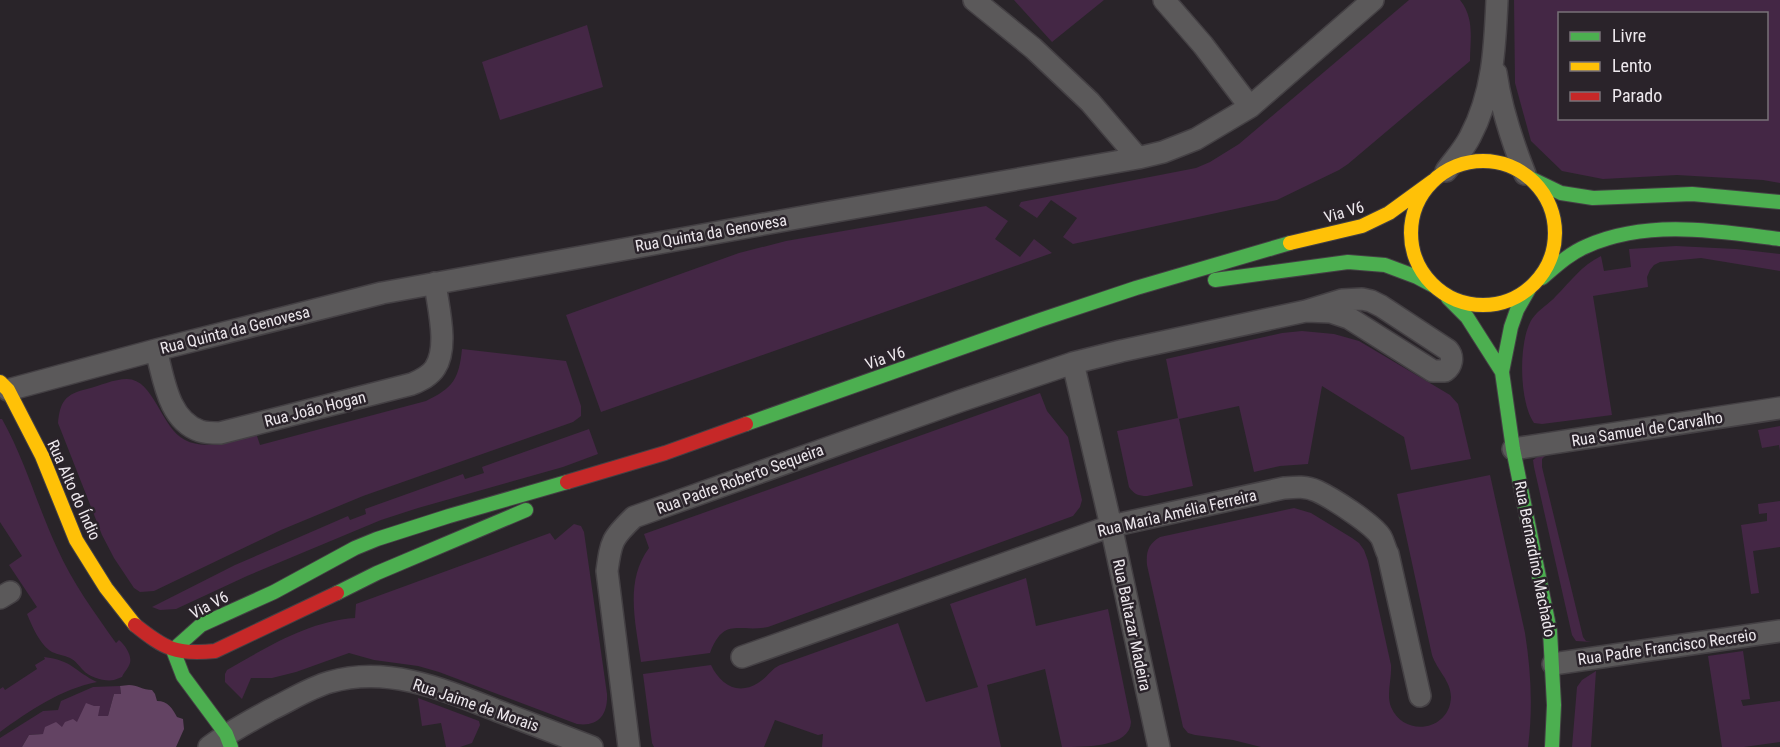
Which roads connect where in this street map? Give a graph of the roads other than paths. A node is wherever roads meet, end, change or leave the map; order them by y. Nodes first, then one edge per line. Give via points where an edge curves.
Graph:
1 (974, 0) edge
2 (1164, 0) edge
3 (1373, 0) edge
4 (1497, 0) edge
5 (1494, 61) junction
6 (1250, 107) junction
7 (1138, 158) junction
8 (1439, 176) junction
9 (1528, 176) junction
10 (1780, 202) edge
11 (1780, 239) edge
12 (435, 283) junction
13 (1533, 286) junction
14 (1439, 290) junction
15 (1116, 295) junction
16 (1376, 303) junction
17 (1306, 310) junction
18 (1367, 329) junction
19 (156, 350) junction
20 (1073, 363) junction
21 (1502, 372) junction
22 (4, 386) edge
23 (1780, 408) edge
24 (1513, 449) junction
25 (665, 453) junction
26 (1111, 526) junction
27 (1780, 631) edge
28 (173, 650) junction
29 (742, 657) dead end
30 (1553, 664) junction
31 (1420, 696) dead end
32 (222, 743) edge
33 (592, 747) edge
34 (629, 747) edge
35 (1159, 747) edge
36 (1552, 747) edge

1 - 7 street via 1090,102
2 - 6 street
3 - 6 street, Rua Quinta da Genovesa
4 - 5 street
5 - 8 street via 1479,119 1469,139
5 - 9 street via 1511,140
6 - 7 street, Rua Quinta da Genovesa via 1196,140
7 - 12 street, Rua Quinta da Genovesa
8 - 9 main road via 1466,163 1484,161 1510,166
8 - 14 main road via 1422,195 1411,228 1420,269
8 - 15 main road, Via V6 via 1389,213 1362,226 1285,244
9 - 10 main road via 1566,195 1581,197 1681,194
9 - 13 main road via 1543,192 1555,224 1553,251
11 - 13 main road via 1707,231 1631,233 1586,246
12 - 19 street, Rua Quinta da Genovesa
12 - 19 street, Rua João Hogan via 441,358 424,378 220,433 202,432 178,415
13 - 14 main road via 1509,301 1487,306 1466,304
13 - 21 main road, Rua Bernardino Machado via 1517,310
14 - 15 main road, Via V6 via 1385,265 1348,262
14 - 21 main road, Rua Bernardino Machado via 1467,316
15 - 25 main road, Via V6
16 - 17 street, Rua Padre Roberto Sequeira via 1351,299
16 - 18 street via 1367,304 1359,313
16 - 18 street via 1448,350 1451,364 1445,371 1433,371
17 - 18 street via 1340,315
17 - 20 street, Rua Padre Roberto Sequeira
19 - 22 street, Rua Quinta da Genovesa
20 - 26 street, Rua Baltazar Madeira
20 - 34 street, Rua Padre Roberto Sequeira via 634,517 610,546 607,570
21 - 24 main road, Rua Bernardino Machado
22 - 28 main road, Rua Alto do Índio via 42,456 76,540 106,588 135,625
23 - 24 street, Rua Samuel de Carvalho
24 - 30 main road, Rua Bernardino Machado via 1550,631
25 - 28 main road, Via V6 via 366,543 201,625
25 - 28 main road, Via V6 via 359,581 224,648 193,653
26 - 29 street, Rua Maria Amélia Ferreira
26 - 31 street, Rua Maria Amélia Ferreira via 1284,488 1316,491 1380,536 1388,554
26 - 35 street, Rua Baltazar Madeira
27 - 30 street, Rua Padre Francisco Recreio
28 - 32 main road via 183,676
30 - 36 main road, Rua Bernardino Machado
32 - 33 street, Rua Jaime de Morais via 307,691 358,677 386,677 444,690

